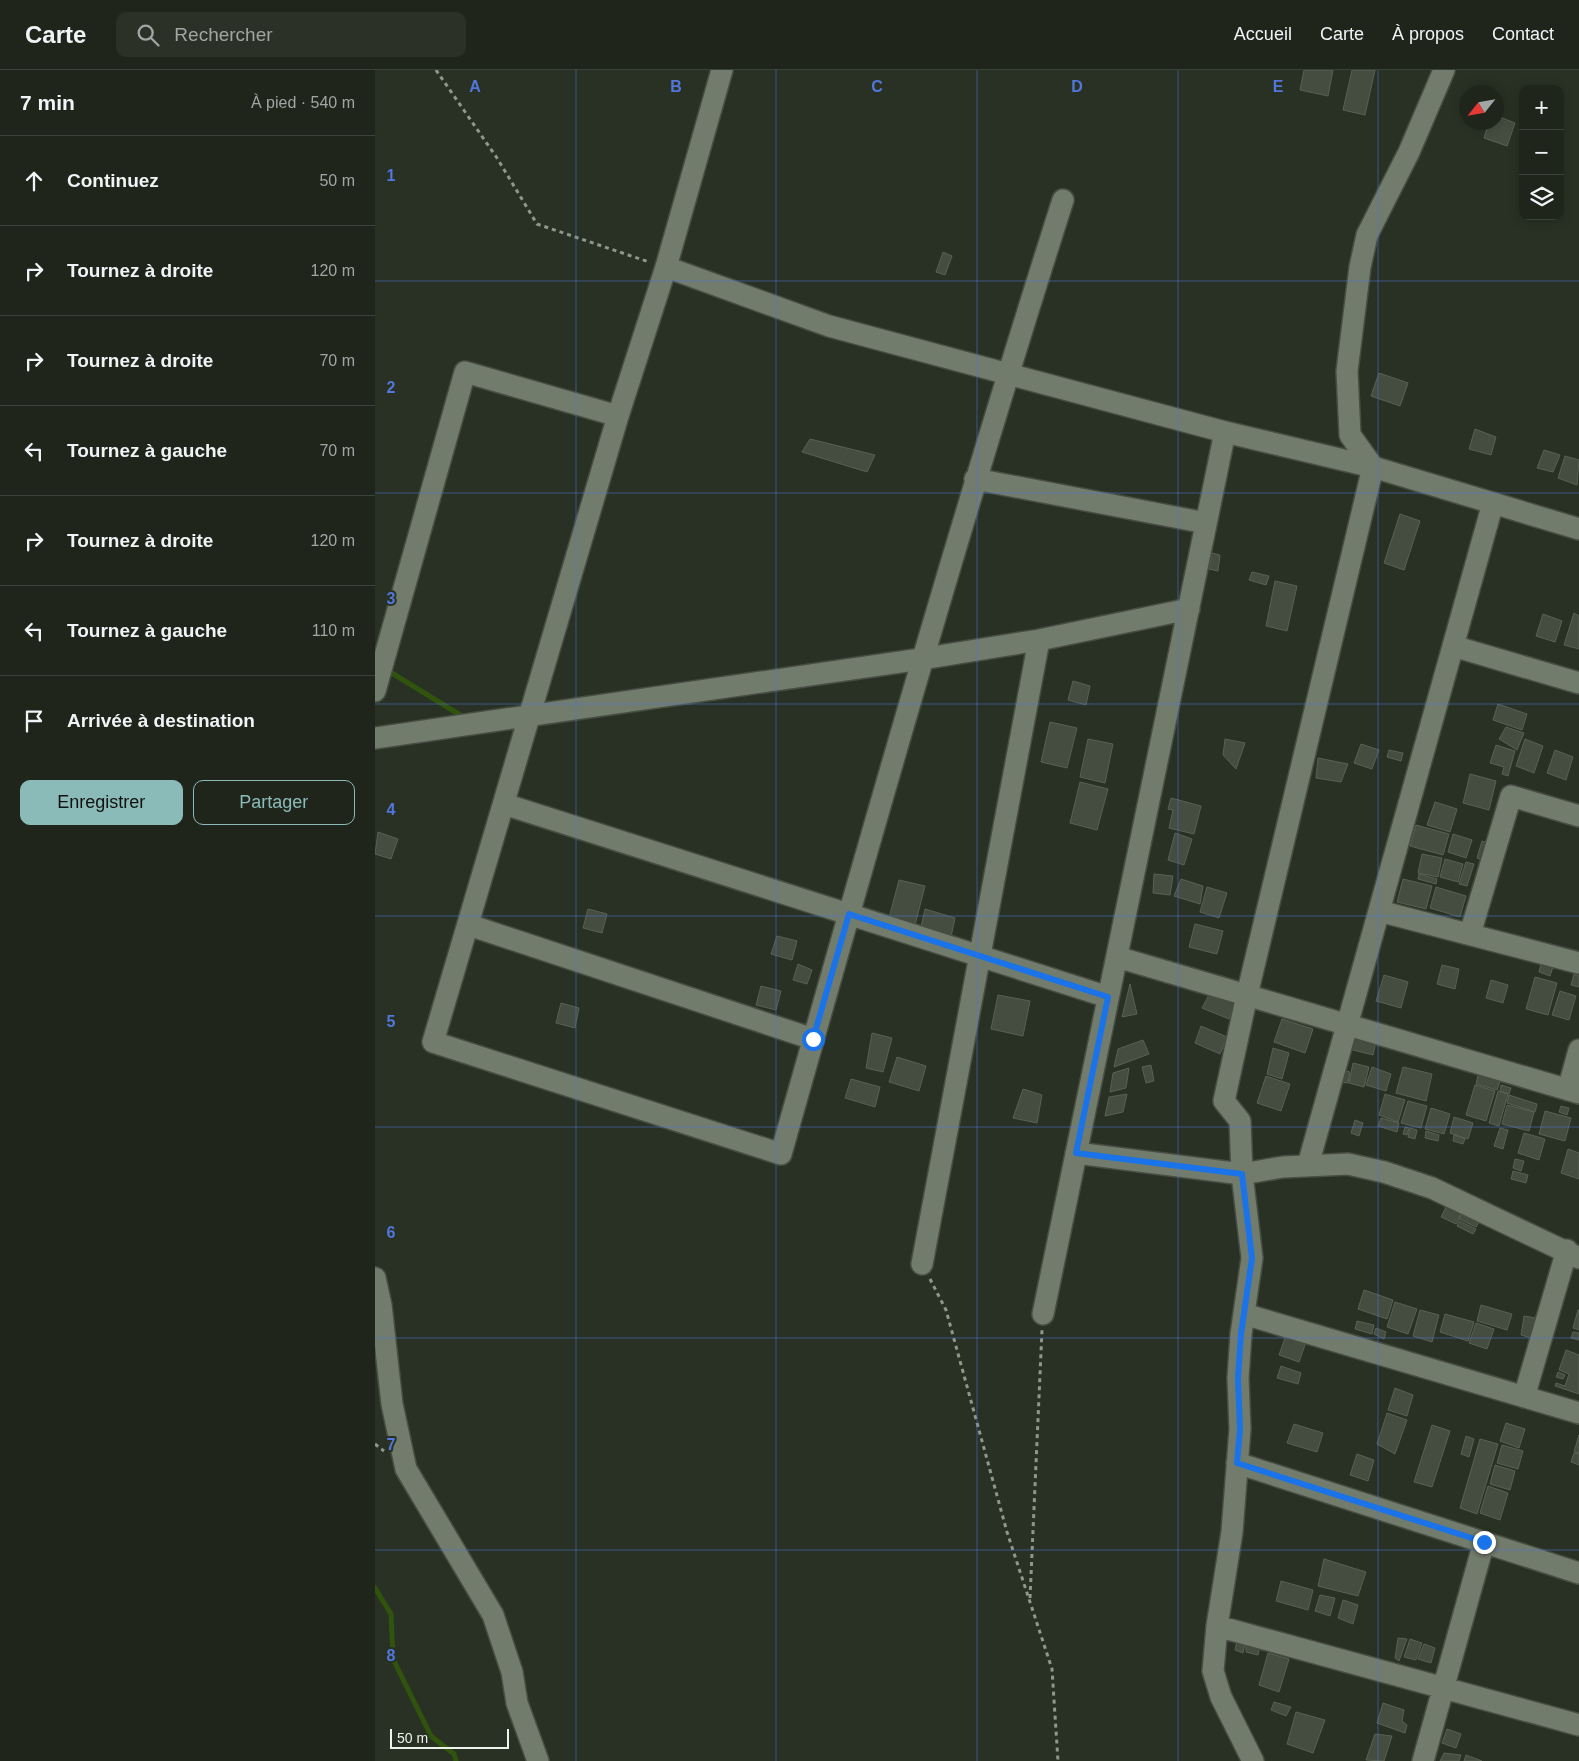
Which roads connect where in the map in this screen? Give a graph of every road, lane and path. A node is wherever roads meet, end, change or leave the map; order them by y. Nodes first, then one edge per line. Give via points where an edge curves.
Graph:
1 (436, 70) edge
2 (723, 70) edge
3 (1445, 70) edge
4 (1063, 200) dead end
5 (666, 268) junction
6 (1007, 374) junction
7 (618, 416) junction
8 (1225, 432) junction
9 (1373, 467) junction
10 (975, 479) junction
11 (1493, 503) junction
12 (1206, 524) junction
13 (1579, 530) edge
14 (1189, 609) junction
15 (1039, 640) junction
16 (1453, 646) junction
17 (921, 659) junction
18 (1579, 684) edge
19 (375, 691) edge
20 (530, 715) junction
21 (375, 738) edge
22 (504, 804) junction
23 (1579, 816) edge
24 (1379, 911) junction
25 (849, 914) junction
26 (469, 925) junction
27 (1470, 934) junction
28 (980, 956) junction
29 (1117, 957) junction
30 (1579, 963) edge
31 (1247, 995) junction
32 (1108, 997) junction
33 (1347, 1025) junction
34 (813, 1039) junction
35 (1579, 1050) edge
36 (1573, 1091) edge
37 (1076, 1153) junction
38 (1308, 1165) junction
39 (1242, 1174) junction
40 (1573, 1254) edge
41 (923, 1264) joint
42 (375, 1278) edge
43 (1043, 1314) joint
44 (1244, 1314) junction
45 (1524, 1397) junction
46 (1579, 1413) edge
47 (1237, 1463) junction
48 (1484, 1542) junction
49 (1579, 1573) edge
50 (1030, 1601) junction
51 (1217, 1626) junction
52 (1443, 1687) junction
53 (1579, 1725) edge
54 (538, 1761) edge
55 (1058, 1761) edge
56 (1253, 1761) edge
57 (1423, 1761) edge

1 - 5 path via 497,158 537,224
2 - 5 street
3 - 9 street via 1367,235 1360,267 1347,371 1350,435
4 - 6 street
5 - 6 street via 829,326
5 - 7 street
6 - 8 street
6 - 10 street
7 - 19 street via 465,372
7 - 20 street
8 - 9 street
8 - 12 street
9 - 11 street
9 - 31 street
10 - 12 street
10 - 17 street
11 - 13 street
11 - 16 street
12 - 14 street
14 - 15 street
14 - 29 street
15 - 17 street
15 - 28 street
16 - 18 street
16 - 24 street
17 - 20 street
17 - 25 street
20 - 21 street
20 - 22 street
22 - 25 street
22 - 26 street
23 - 27 street via 1511,796
24 - 27 street
24 - 33 street
25 - 28 street
25 - 34 street
26 - 34 street
26 - 34 street via 433,1042 781,1154
27 - 30 street
28 - 32 street
28 - 41 street
29 - 31 street
29 - 32 street
31 - 33 street
31 - 39 street via 1223,1102 1240,1121
32 - 37 street
33 - 36 street
33 - 38 street
35 - 36 street
37 - 39 street
37 - 43 street
38 - 39 street
38 - 40 street via 1348,1164 1412,1180
39 - 44 street via 1252,1258
40 - 45 street
41 - 50 path via 946,1310 1007,1532
42 - 54 street via 392,1404 406,1469 493,1615 512,1672 517,1702
43 - 50 path
44 - 45 street
44 - 47 street via 1238,1378 1240,1429
45 - 46 street
47 - 48 street
47 - 51 street via 1232,1532
48 - 49 street
48 - 52 street
50 - 55 path via 1052,1669
51 - 52 street
51 - 56 street via 1213,1666 1215,1680
52 - 53 street
52 - 57 street

